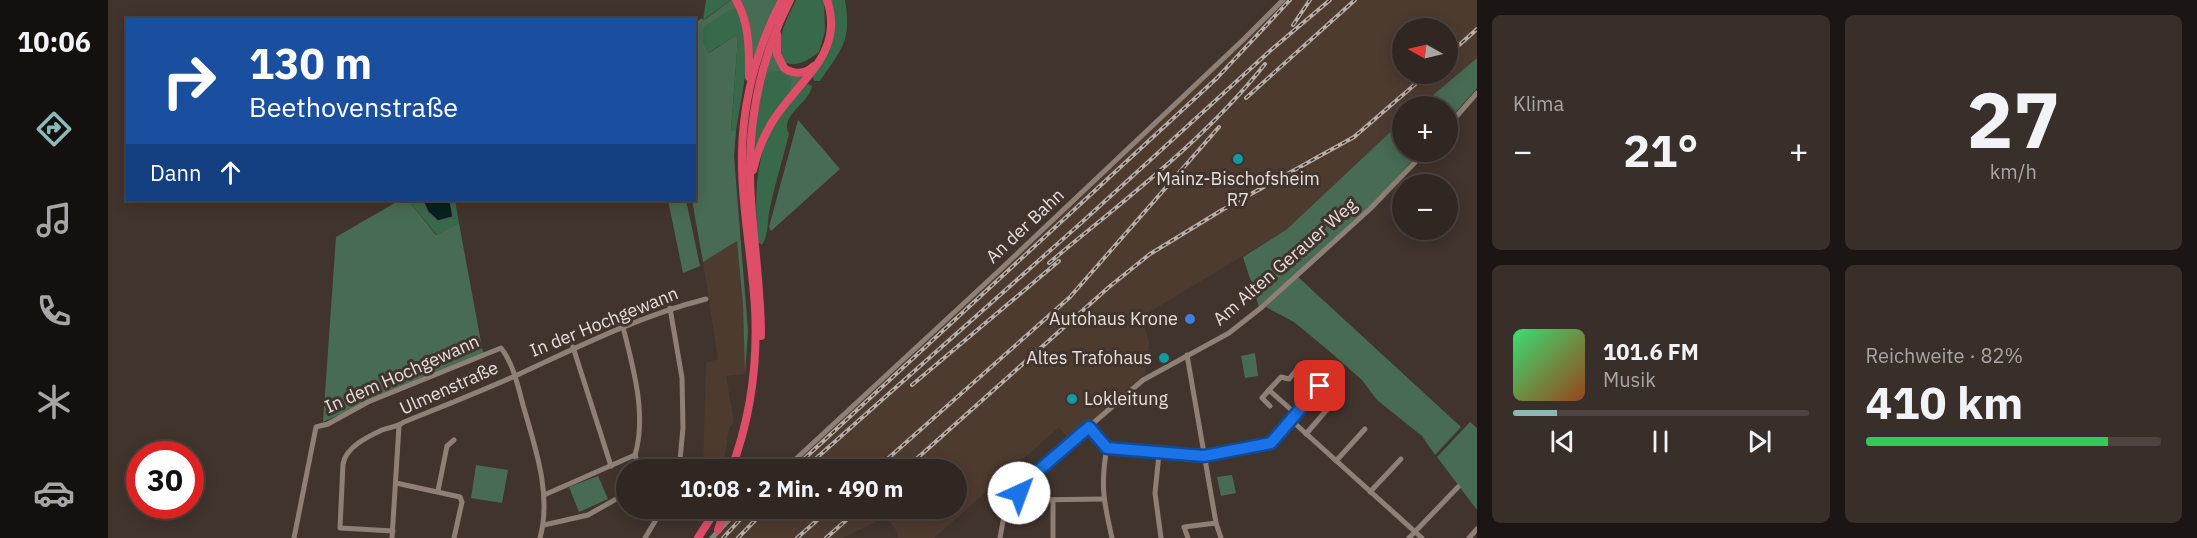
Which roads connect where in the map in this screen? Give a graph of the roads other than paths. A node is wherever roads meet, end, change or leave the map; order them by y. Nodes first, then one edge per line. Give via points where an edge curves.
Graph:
1 (736, 0) edge
2 (782, 0) edge
3 (790, 0) edge
4 (827, 0) edge
5 (1282, 0) edge
6 (777, 28) junction
7 (820, 61) junction
8 (748, 93) junction
9 (1477, 93) edge
10 (1458, 115) edge
11 (1415, 162) edge
12 (750, 184) junction
13 (706, 299) dead end
14 (670, 308) junction
15 (623, 327) junction
16 (573, 347) junction
17 (1187, 355) junction
18 (514, 376) junction
19 (1320, 386) junction
20 (1269, 390) junction
21 (1270, 406) dead end
22 (1296, 414) junction
23 (1291, 420) junction
24 (399, 426) junction
25 (1089, 427) junction
26 (1365, 429) dead end
27 (1306, 434) junction
28 (454, 440) dead end
29 (1107, 448) junction
30 (1159, 454) junction
31 (635, 455) junction
32 (1204, 456) junction
33 (636, 459) edge
34 (680, 459) edge
35 (735, 459) edge
36 (740, 459) edge
37 (796, 459) edge
38 (1401, 459) dead end
39 (1336, 461) junction
40 (611, 466) junction
41 (396, 483) junction
42 (1458, 487) dead end
43 (438, 491) junction
44 (1370, 492) junction
45 (544, 495) junction
46 (1019, 495) junction
47 (616, 499) edge
48 (1103, 499) junction
49 (1053, 500) junction
50 (656, 519) edge
51 (704, 519) edge
52 (710, 519) edge
53 (722, 519) edge
54 (729, 519) edge
55 (1216, 523) junction
56 (544, 525) junction
57 (1477, 529) edge
58 (718, 530) junction
59 (393, 531) junction
60 (1415, 532) junction
61 (294, 538) edge
62 (392, 538) edge
63 (454, 538) edge
64 (540, 538) edge
65 (645, 538) edge
66 (692, 538) edge
67 (698, 538) edge
68 (712, 538) edge
69 (1000, 538) edge
70 (1053, 538) edge
71 (1112, 538) edge
72 (1161, 538) edge
73 (1188, 538) edge
74 (1221, 538) edge
75 (1409, 538) edge
76 (1422, 538) edge
77 (1469, 538) edge

1 - 8 highway via 748,35
2 - 8 highway via 758,55
3 - 6 highway
4 - 7 highway via 830,33
5 - 37 street, An der Bahn
6 - 7 highway via 777,54 784,68 803,72
6 - 12 highway via 754,103
7 - 12 highway via 771,125 759,149
8 - 35 highway via 742,174 756,354 750,407
9 - 10 street
11 - 17 street, Am Alten Gerauer Weg via 1269,301 1229,333
12 - 36 highway via 760,356 749,432
13 - 14 street, In der Hochgewann
14 - 15 street, In der Hochgewann
14 - 34 street via 682,378
15 - 16 street, In der Hochgewann
15 - 31 street via 638,401
16 - 18 street, In der Hochgewann
16 - 40 street
17 - 25 street, Am Alten Gerauer Weg via 1143,380
17 - 32 street
18 - 24 street, Ulmenstraße
18 - 45 street
18 - 61 street, In dem Hochgewann via 501,348 316,427
19 - 20 street via 1299,367 1289,379 1281,377
19 - 22 street
19 - 27 street via 1336,399
20 - 21 street via 1262,398
20 - 22 street
22 - 23 street
23 - 27 street
23 - 32 street via 1271,443
24 - 41 street, Ulmenstraße
24 - 59 street via 384,429 349,450 343,464 340,528
25 - 29 street
25 - 46 street, Am Alten Gerauer Weg via 1024,483
26 - 39 street
27 - 39 street
28 - 43 street via 447,446
29 - 30 street
29 - 48 street via 1102,472
30 - 32 street
30 - 72 street via 1155,493
31 - 33 street
31 - 40 street
32 - 55 street
38 - 44 street
39 - 44 street
40 - 45 street
41 - 43 street
41 - 59 street, Ulmenstraße
42 - 60 street
43 - 63 street via 460,497 462,502
44 - 60 street
45 - 56 street
46 - 49 street via 1027,500
46 - 69 street, Am Alten Gerauer Weg via 1007,499
47 - 56 street via 588,516
48 - 49 street
48 - 71 street
49 - 70 street
50 - 65 street
51 - 66 highway
52 - 67 highway
53 - 58 highway
54 - 58 street
55 - 73 street via 1184,527
55 - 74 street
56 - 64 street
57 - 77 street
58 - 68 street
59 - 62 street, Ulmenstraße
60 - 75 street
60 - 76 street

